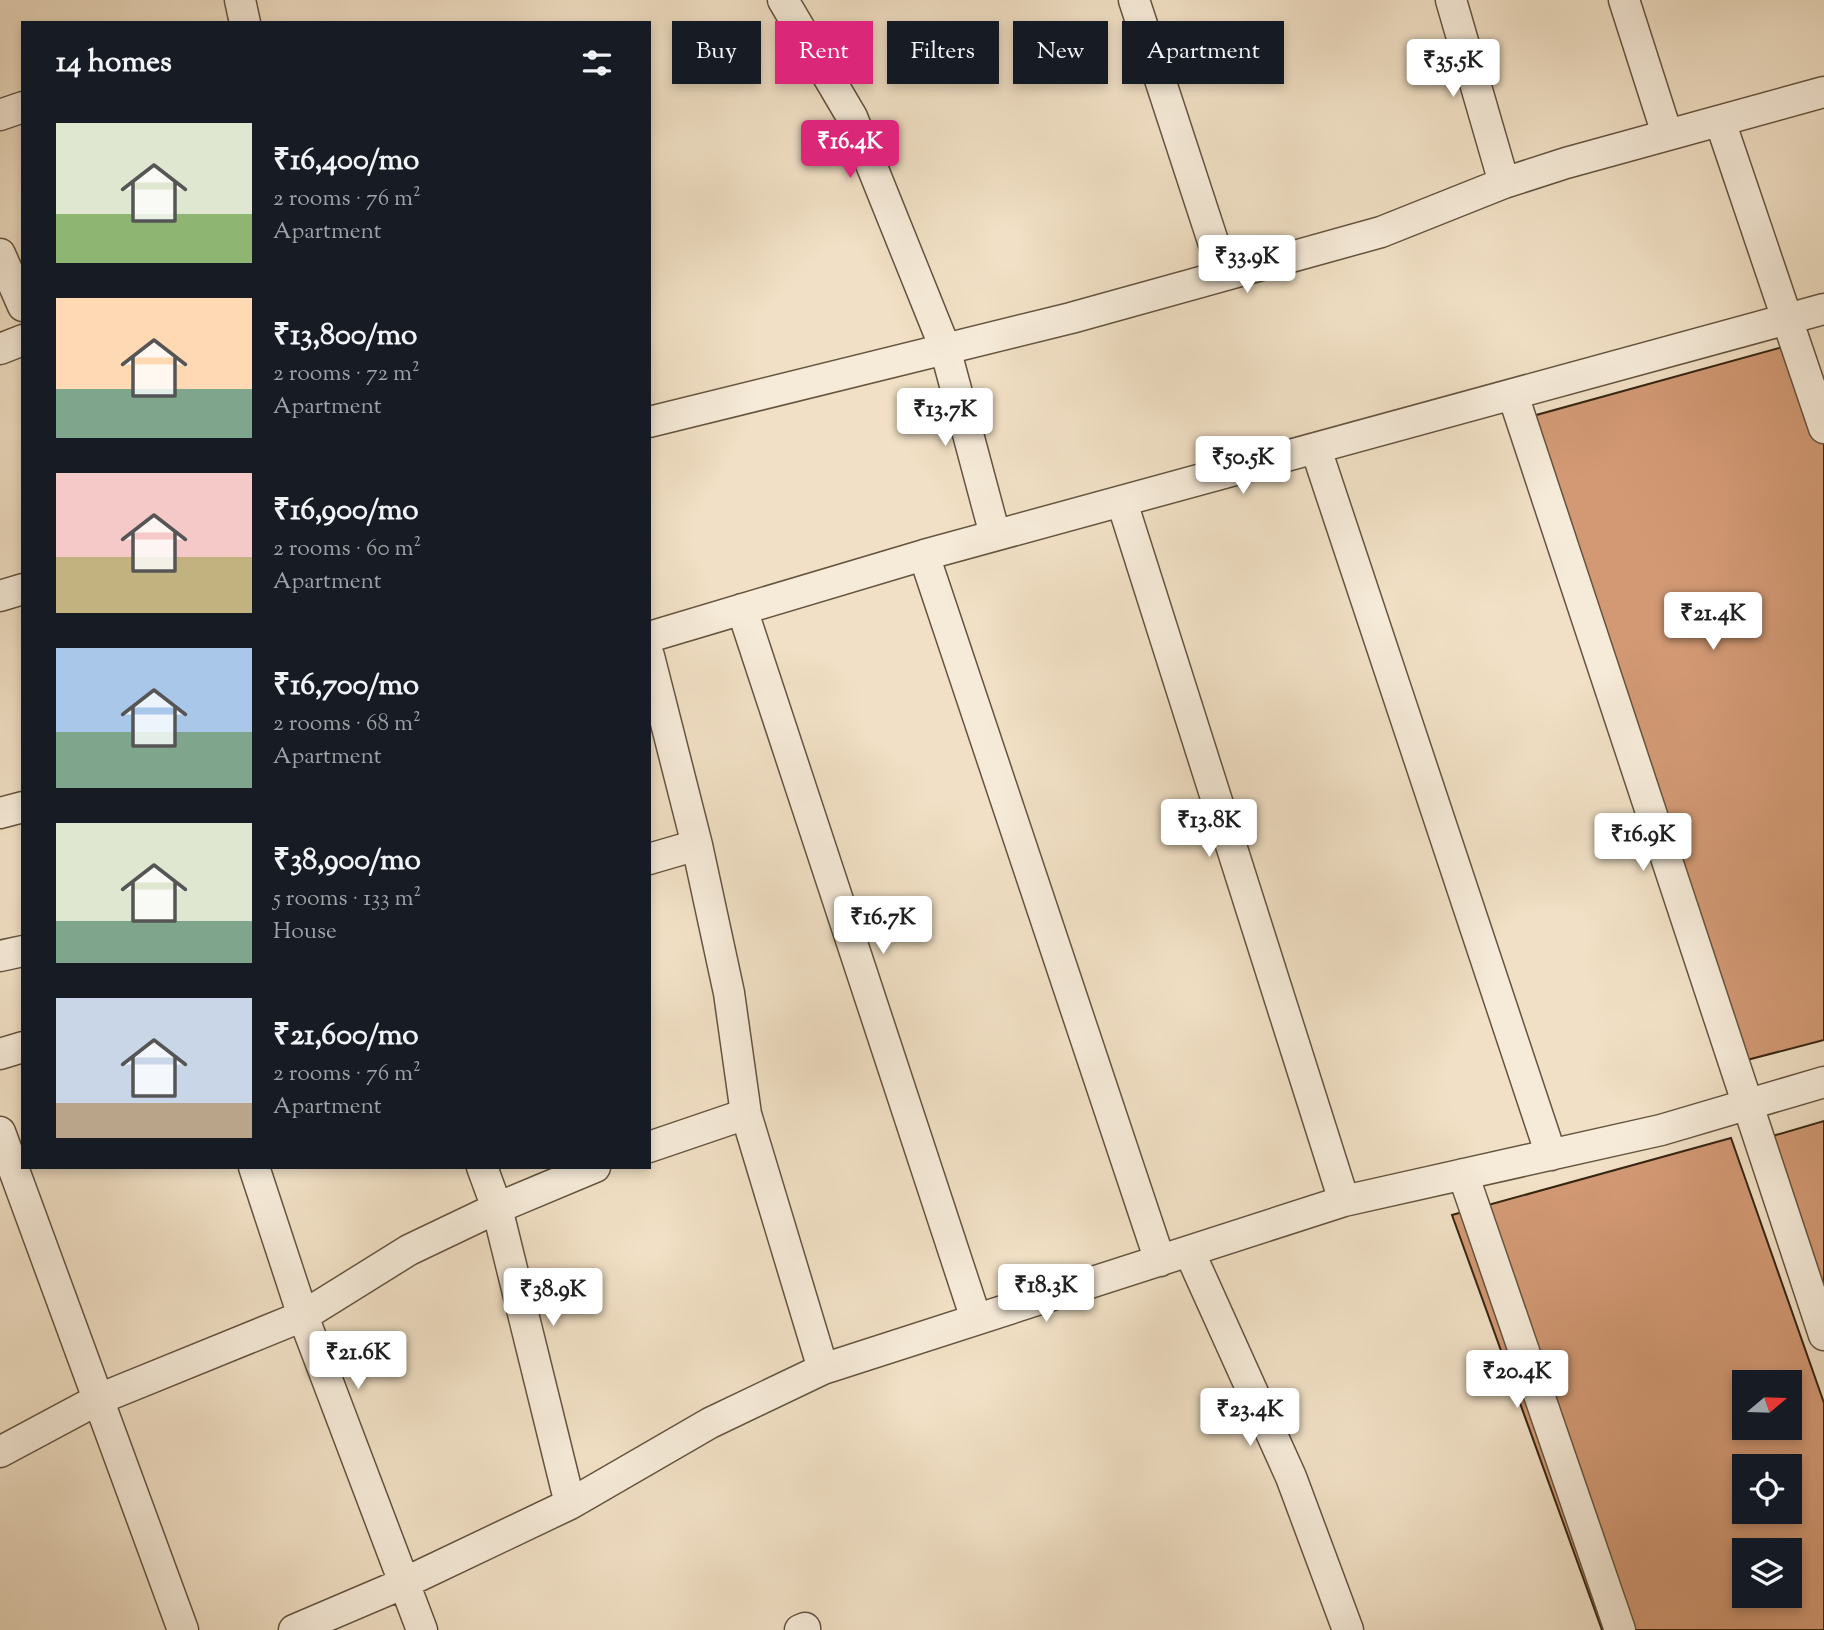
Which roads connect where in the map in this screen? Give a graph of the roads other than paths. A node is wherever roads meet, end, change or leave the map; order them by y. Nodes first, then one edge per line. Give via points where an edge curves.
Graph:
1 (240, 0) edge
2 (783, 0) edge
3 (1135, 0) edge
4 (1451, 0) edge
5 (1624, 0) edge
6 (245, 21) edge
7 (1824, 92) edge
8 (21, 108) edge
9 (0, 115) edge
10 (1720, 121) junction
11 (1667, 134) junction
12 (1504, 183) junction
13 (0, 254) edge
14 (1224, 275) junction
15 (21, 301) edge
16 (1824, 309) edge
17 (1787, 320) junction
18 (21, 341) edge
19 (945, 348) junction
20 (0, 349) edge
21 (1513, 395) junction
22 (651, 422) edge
23 (1824, 429) edge
24 (1316, 449) junction
25 (1122, 502) junction
26 (995, 536) junction
27 (924, 555) junction
28 (21, 590) edge
29 (0, 596) edge
30 (741, 609) junction
31 (651, 636) edge
32 (651, 672) edge
33 (661, 751) edge
34 (21, 808) edge
35 (0, 813) edge
36 (697, 845) junction
37 (651, 858) edge
38 (21, 951) edge
39 (0, 956) edge
40 (21, 1048) edge
41 (0, 1054) edge
42 (1824, 1082) edge
43 (1745, 1105) junction
44 (746, 1114) junction
45 (0, 1132) edge
46 (651, 1146) edge
47 (1551, 1155) junction
48 (255, 1169) edge
49 (483, 1169) edge
50 (590, 1169) edge
51 (1463, 1174) junction
52 (1344, 1201) junction
53 (497, 1208) junction
54 (1189, 1251) junction
55 (1160, 1261) junction
56 (303, 1316) junction
57 (976, 1319) junction
58 (1824, 1335) edge
59 (823, 1369) junction
60 (99, 1399) junction
61 (0, 1452) edge
62 (570, 1504) junction
63 (402, 1584) junction
64 (183, 1630) edge
65 (294, 1630) edge
66 (422, 1630) edge
67 (1348, 1630) edge
68 (1620, 1630) edge

1 - 6 street
2 - 19 street via 852,117
3 - 14 street
4 - 12 street
5 - 11 street
7 - 10 street
8 - 9 street
10 - 11 street
10 - 17 street
11 - 12 street
12 - 14 street via 1381,232
13 - 15 street
14 - 19 street
16 - 17 street
17 - 21 street
17 - 23 street
18 - 20 street
19 - 22 street
19 - 26 street
21 - 24 street
21 - 43 street
24 - 25 street
24 - 47 street
25 - 26 street
25 - 52 street
26 - 27 street
27 - 30 street
27 - 55 street
28 - 29 street
30 - 31 street
30 - 57 street
32 - 33 street
33 - 36 street
34 - 35 street
36 - 37 street
36 - 44 street via 729,993
38 - 39 street
40 - 41 street
42 - 43 street
43 - 47 street
43 - 58 street
44 - 46 street
44 - 59 street
45 - 60 street
47 - 51 street
48 - 56 street
49 - 53 street
50 - 53 street
51 - 52 street
51 - 68 street
52 - 54 street
53 - 56 street via 409,1250
53 - 62 street
54 - 55 street
54 - 67 street via 1292,1477
55 - 57 street
56 - 60 street
56 - 63 street
57 - 59 street
59 - 62 street via 710,1423
60 - 61 street
60 - 64 street
62 - 63 street
63 - 65 street
63 - 66 street

